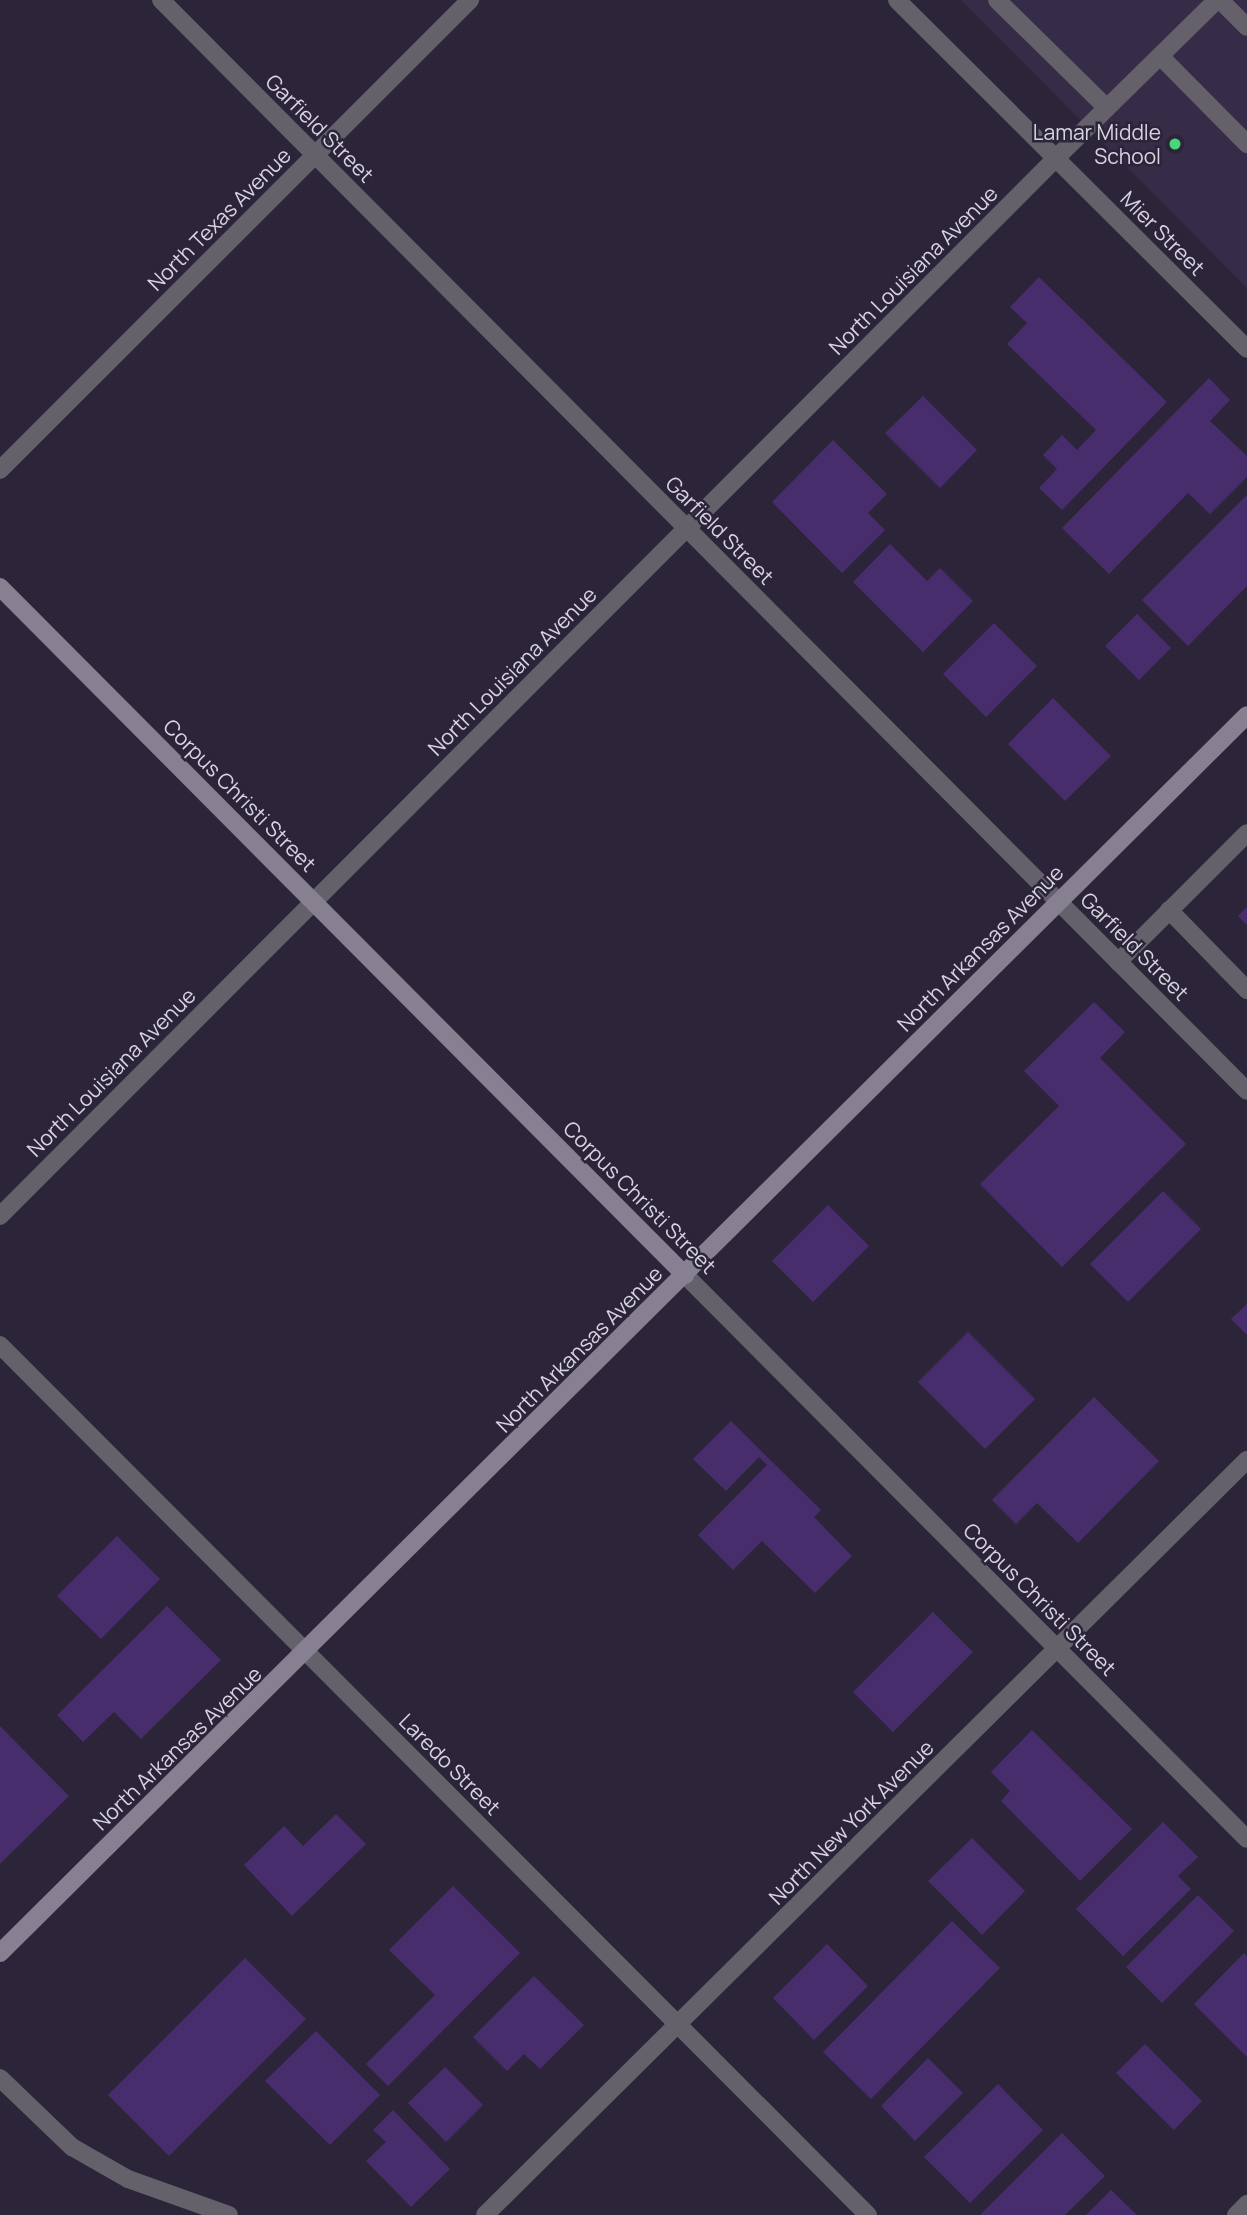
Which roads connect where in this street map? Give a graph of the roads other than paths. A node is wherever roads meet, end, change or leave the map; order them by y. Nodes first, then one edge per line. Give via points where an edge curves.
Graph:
1 (161, 0) edge
2 (470, 0) edge
3 (897, 0) edge
4 (997, 0) edge
5 (1219, 0) edge
6 (1247, 27) edge
7 (1160, 56) junction
8 (1107, 108) junction
9 (1247, 144) edge
10 (315, 155) junction
11 (1056, 158) junction
12 (1247, 349) edge
13 (0, 470) edge
14 (687, 528) junction
15 (0, 587) edge
16 (1247, 715) edge
17 (1247, 833) edge
18 (314, 902) junction
19 (1059, 902) junction
20 (1169, 910) junction
21 (1118, 962) junction
22 (1247, 990) edge
23 (1247, 1091) edge
24 (0, 1216) edge
25 (685, 1275) junction
26 (0, 1345) edge
27 (1247, 1460) edge
28 (1057, 1649) junction
29 (307, 1652) junction
30 (1247, 1839) edge
31 (0, 1953) edge
32 (679, 2025) junction
33 (0, 2078) edge
34 (1247, 2204) edge
35 (229, 2215) edge
36 (485, 2215) edge
37 (868, 2215) edge
38 (1236, 2215) edge

1 - 10 street, Garfield Street
2 - 10 street, North Texas Avenue
3 - 11 street, Mier Street
4 - 8 street
5 - 6 street
5 - 7 street, North Louisiana Avenue
7 - 8 street, North Louisiana Avenue
7 - 9 street
8 - 11 street, North Louisiana Avenue
10 - 13 street, North Texas Avenue
10 - 14 street, Garfield Street
11 - 12 street, Mier Street
11 - 14 street, North Louisiana Avenue
14 - 18 street, North Louisiana Avenue
14 - 19 street, Garfield Street
15 - 18 main road, Corpus Christi Street
16 - 19 main road, North Arkansas Avenue
17 - 20 street
18 - 24 street, North Louisiana Avenue
18 - 25 main road, Corpus Christi Street
19 - 21 street, Garfield Street
19 - 25 main road, North Arkansas Avenue
20 - 21 street
20 - 22 street
21 - 23 street, Garfield Street
25 - 28 street, Corpus Christi Street
25 - 29 main road, North Arkansas Avenue
26 - 29 street, Laredo Street
27 - 28 street, North New York Avenue
28 - 30 street, Corpus Christi Street
28 - 32 street, North New York Avenue
29 - 31 main road, North Arkansas Avenue
29 - 32 street, Laredo Street
32 - 36 street, North New York Avenue
32 - 37 street, Laredo Street
33 - 35 street via 72,2147 128,2179
34 - 38 street

